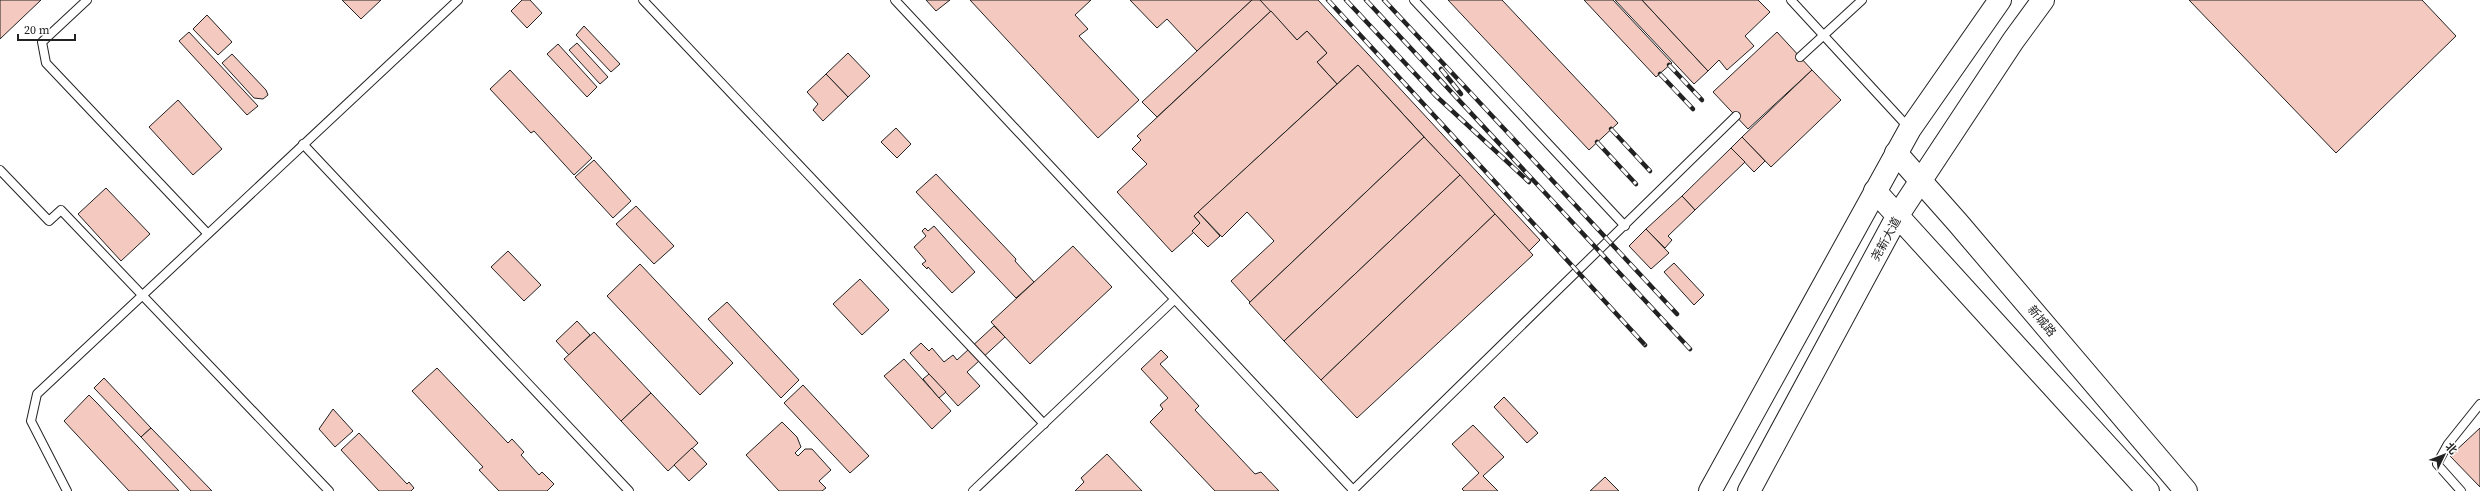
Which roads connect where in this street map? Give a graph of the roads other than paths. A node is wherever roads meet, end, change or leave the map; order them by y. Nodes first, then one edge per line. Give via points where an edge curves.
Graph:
1 (87, 0) edge
2 (458, 0) edge
3 (643, 0) edge
4 (895, 0) edge
5 (1414, 0) edge
6 (1792, 0) edge
7 (1862, 0) edge
8 (2000, 0) edge
9 (2043, 0) edge
10 (1824, 35) junction
11 (1800, 57) dead end
12 (1736, 116) dead end
13 (1910, 129) junction
14 (304, 144) junction
15 (1896, 153) junction
16 (0, 170) edge
17 (1920, 180) junction
18 (1875, 191) junction
19 (1898, 215) junction
20 (1625, 226) junction
21 (207, 233) junction
22 (142, 294) junction
23 (1174, 300) junction
24 (2480, 404) edge
25 (1044, 424) junction
26 (67, 491) edge
27 (329, 491) edge
28 (629, 491) edge
29 (973, 491) edge
30 (1353, 491) edge
31 (1710, 491) edge
32 (1749, 491) edge
33 (2148, 491) edge
34 (2186, 491) edge
35 (2461, 491) edge

1 - 21 lane via 42,42 46,63
2 - 14 lane
3 - 25 lane
4 - 23 lane
5 - 20 lane
6 - 10 lane
7 - 10 lane
8 - 13 main road
9 - 17 main road, 尧新大道
10 - 11 lane
10 - 13 lane
12 - 20 lane
13 - 15 main road
14 - 21 lane
14 - 28 lane
15 - 17 main road, 新城路
15 - 18 main road
16 - 22 lane via 49,221 61,210
17 - 19 main road, 尧新大道
17 - 34 main road, 新城路
18 - 19 main road
18 - 31 main road
19 - 32 main road, 尧新大道
19 - 33 main road
20 - 30 lane
21 - 22 lane
22 - 26 lane via 37,394 31,421
22 - 27 lane
23 - 25 lane
23 - 30 lane
24 - 35 lane via 2448,444 2437,464
25 - 29 lane

